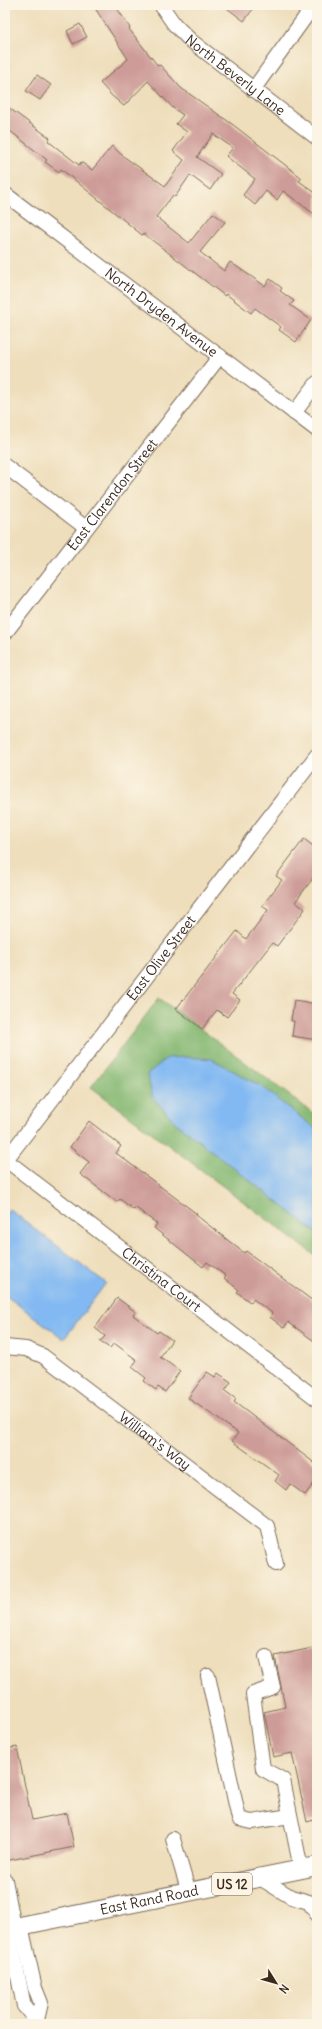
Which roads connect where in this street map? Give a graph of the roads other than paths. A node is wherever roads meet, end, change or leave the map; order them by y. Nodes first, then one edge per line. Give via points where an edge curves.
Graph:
1 (161, 5) edge
2 (314, 5) edge
3 (253, 90) junction
4 (317, 138) edge
5 (5, 194) edge
6 (220, 356) junction
7 (317, 383) edge
8 (294, 413) junction
9 (317, 430) edge
10 (5, 466) edge
11 (86, 528) junction
12 (5, 634) edge
13 (317, 755) edge
14 (6, 1161) edge
15 (5, 1347) edge
16 (317, 1399) edge
17 (276, 1564) dead end
18 (266, 1657) dead end
19 (208, 1676) dead end
20 (290, 1816) junction
21 (173, 1839) dead end
22 (309, 1868) edge
23 (260, 1878) junction
24 (5, 1880) edge
25 (189, 1893) junction
26 (317, 1914) edge
27 (12, 1927) edge
28 (38, 2022) edge

1 - 3 street, North Beverly Lane via 174,24 190,40
2 - 3 street
3 - 4 street, North Beverly Lane
5 - 6 street, North Dryden Avenue
6 - 8 street, North Dryden Avenue
6 - 11 street, East Clarendon Street
7 - 8 street
8 - 9 street, North Dryden Avenue
10 - 11 street
11 - 12 street, East Clarendon Street
13 - 14 street, East Olive Street
14 - 16 street, Christina Court
15 - 17 street, William's Way via 26,1349 43,1356 267,1526
18 - 20 street via 272,1687 253,1694 263,1769 283,1780
19 - 20 street via 238,1819 252,1822
20 - 22 street
21 - 25 street
22 - 23 main road, East Rand Road / US 12
23 - 25 main road, East Rand Road / US 12
23 - 26 street via 291,1897 309,1902
24 - 27 street
25 - 27 main road, East Rand Road / US 12
27 - 28 street via 24,2006

